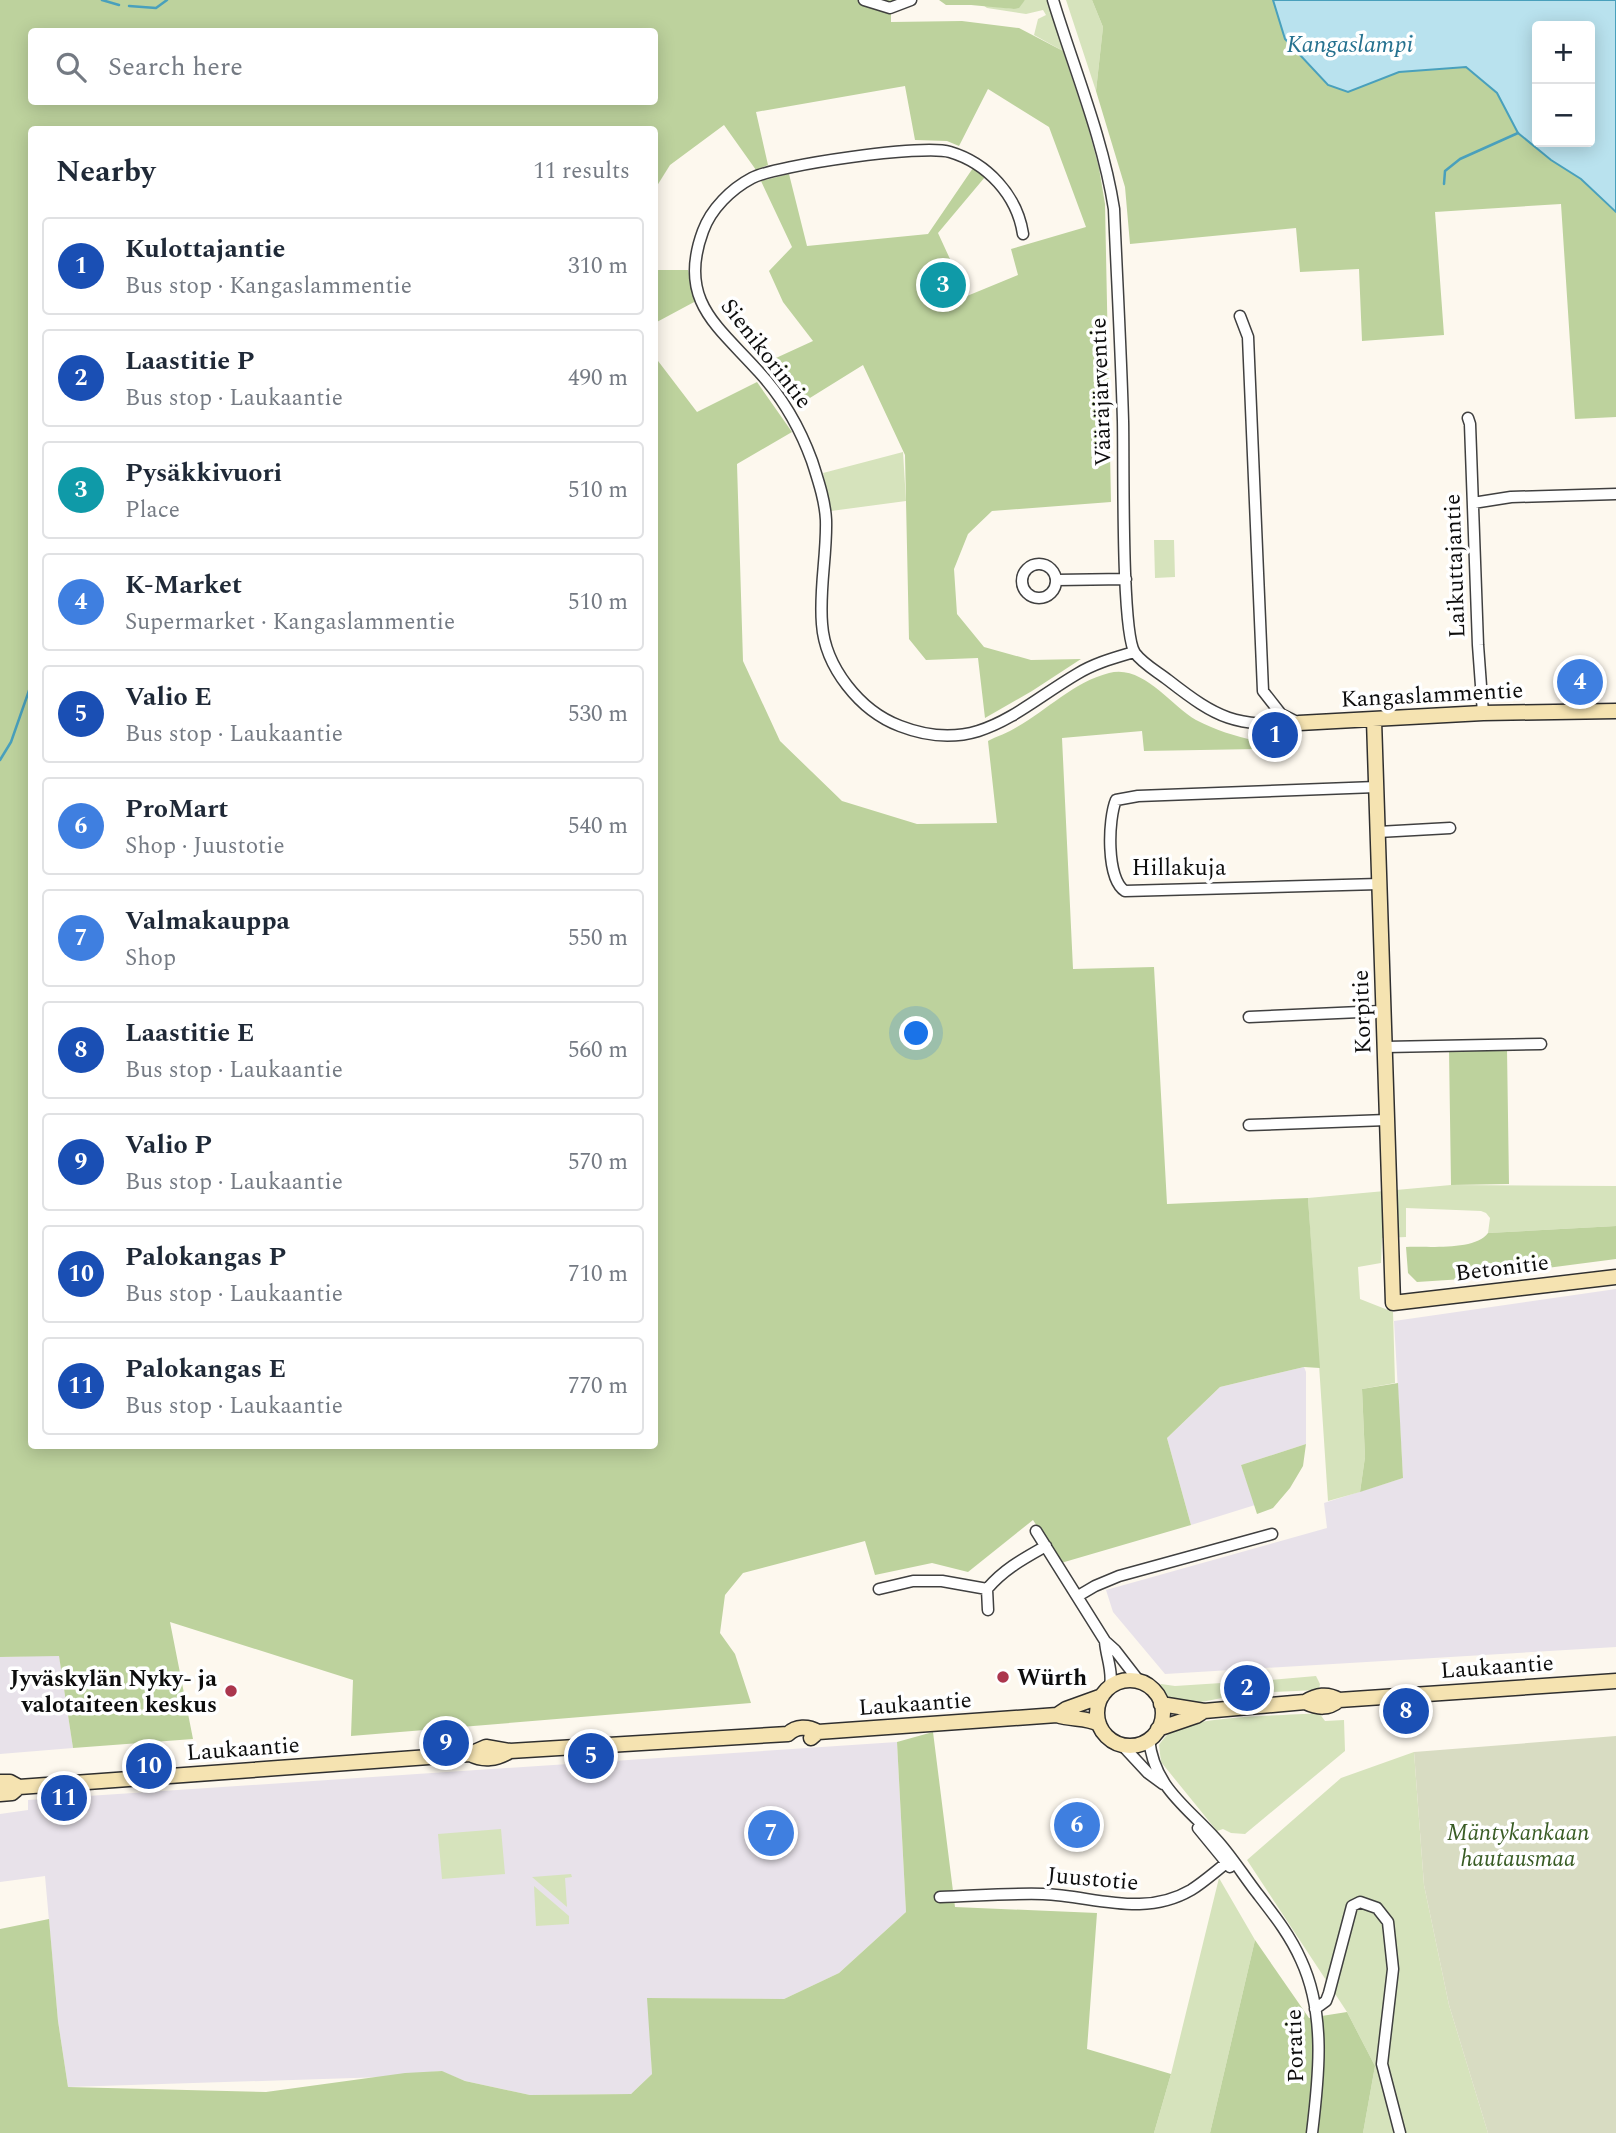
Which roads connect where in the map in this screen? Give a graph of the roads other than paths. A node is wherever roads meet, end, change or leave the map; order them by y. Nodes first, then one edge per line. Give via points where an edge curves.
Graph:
1 (864, 0) edge
2 (911, 0) edge
3 (1053, 0) edge
4 (1023, 234) dead end
5 (1240, 316) dead end
6 (1468, 418) dead end
7 (1616, 494) edge
8 (1473, 503) junction
9 (1126, 579) junction
10 (1056, 580) dead end
11 (1134, 652) junction
12 (1616, 711) edge
13 (1483, 713) junction
14 (1374, 720) junction
15 (1299, 723) junction
16 (1376, 787) junction
17 (1450, 828) dead end
18 (1378, 832) junction
19 (1379, 884) junction
20 (1384, 1011) junction
21 (1249, 1017) dead end
22 (1541, 1044) dead end
23 (1385, 1047) junction
24 (1387, 1120) junction
25 (1248, 1125) dead end
26 (1616, 1277) edge
27 (1393, 1303) joint
28 (1036, 1531) dead end
29 (1272, 1534) dead end
30 (1045, 1546) junction
31 (879, 1589) dead end
32 (987, 1589) junction
33 (1077, 1596) junction
34 (988, 1610) dead end
35 (1105, 1642) junction
36 (1139, 1681) junction
37 (1616, 1681) edge
38 (1106, 1691) junction
39 (1161, 1704) junction
40 (1204, 1711) junction
41 (1057, 1715) junction
42 (1099, 1724) junction
43 (1154, 1734) junction
44 (1122, 1745) junction
45 (0, 1782) edge
46 (1165, 1786) junction
47 (19, 1787) junction
48 (0, 1794) edge
49 (1188, 1813) junction
50 (1227, 1862) junction
51 (1255, 1890) junction
52 (940, 1897) dead end
53 (1315, 2009) junction
54 (1312, 2133) edge
55 (1400, 2133) edge

1 - 2 street via 890,8
3 - 9 street, Vääräjärventie via 1098,141 1114,209
4 - 11 street, Sienikorintie via 1005,191 978,165 946,150 905,151 783,168 752,178 716,208 695,258 696,280 707,314 786,407 810,457 826,519 822,627 839,674 863,702 888,720 920,732 971,734 1020,713 1099,662
5 - 15 street via 1248,337 1263,691 1281,714
6 - 8 street, Laikuttajantie
7 - 8 street via 1511,497
8 - 13 street, Laikuttajantie
9 - 10 street
9 - 11 street, Vääräjärventie via 1129,639
11 - 15 street, Kangaslammentie via 1221,716 1250,724
12 - 13 main road, Kangaslammentie
13 - 14 main road, Kangaslammentie
14 - 15 main road, Kangaslammentie
14 - 16 main road, Korpitie
16 - 18 main road, Korpitie
16 - 19 street, Hillakuja via 1116,800 1111,812 1112,865 1119,887 1125,891
17 - 18 street
18 - 19 main road, Korpitie
19 - 20 main road, Korpitie
20 - 21 street
20 - 23 main road, Korpitie
22 - 23 street
23 - 24 main road, Korpitie
24 - 25 street
24 - 27 main road, Korpitie
26 - 27 main road, Betonitie
28 - 30 street
29 - 33 street via 1119,1576
30 - 32 street via 1011,1566
30 - 33 street
31 - 32 street via 942,1581
32 - 34 street
33 - 35 street
35 - 36 street
35 - 38 street via 1111,1668
36 - 38 main road via 1124,1681
36 - 39 main road via 1153,1689
37 - 40 main road, Laukaantie via 1339,1700 1315,1696 1305,1702
38 - 41 main road, Laukaantie
38 - 42 main road via 1098,1705
39 - 40 main road, Laukaantie
39 - 43 main road via 1163,1713
40 - 43 main road, Laukaantie
41 - 42 main road, Laukaantie
41 - 47 main road, Laukaantie via 818,1732 794,1728 788,1734 510,1751 486,1747 470,1754
42 - 44 main road via 1112,1741
43 - 44 main road via 1141,1744
43 - 46 street, Poratie via 1152,1756
44 - 46 street, Poratie
45 - 47 main road, Laukaantie
46 - 49 street, Poratie
47 - 48 main road, Laukaantie
49 - 50 street, Poratie
49 - 51 street, Poratie via 1215,1837
50 - 51 street, Poratie
50 - 52 street, Juustotie via 1192,1889 1149,1904 1126,1906 1041,1894
51 - 53 street, Poratie via 1302,1961
53 - 54 street, Poratie via 1317,2088
53 - 55 street via 1329,1993 1352,1906 1360,1902 1377,1908 1388,1922 1393,1969 1382,2064

